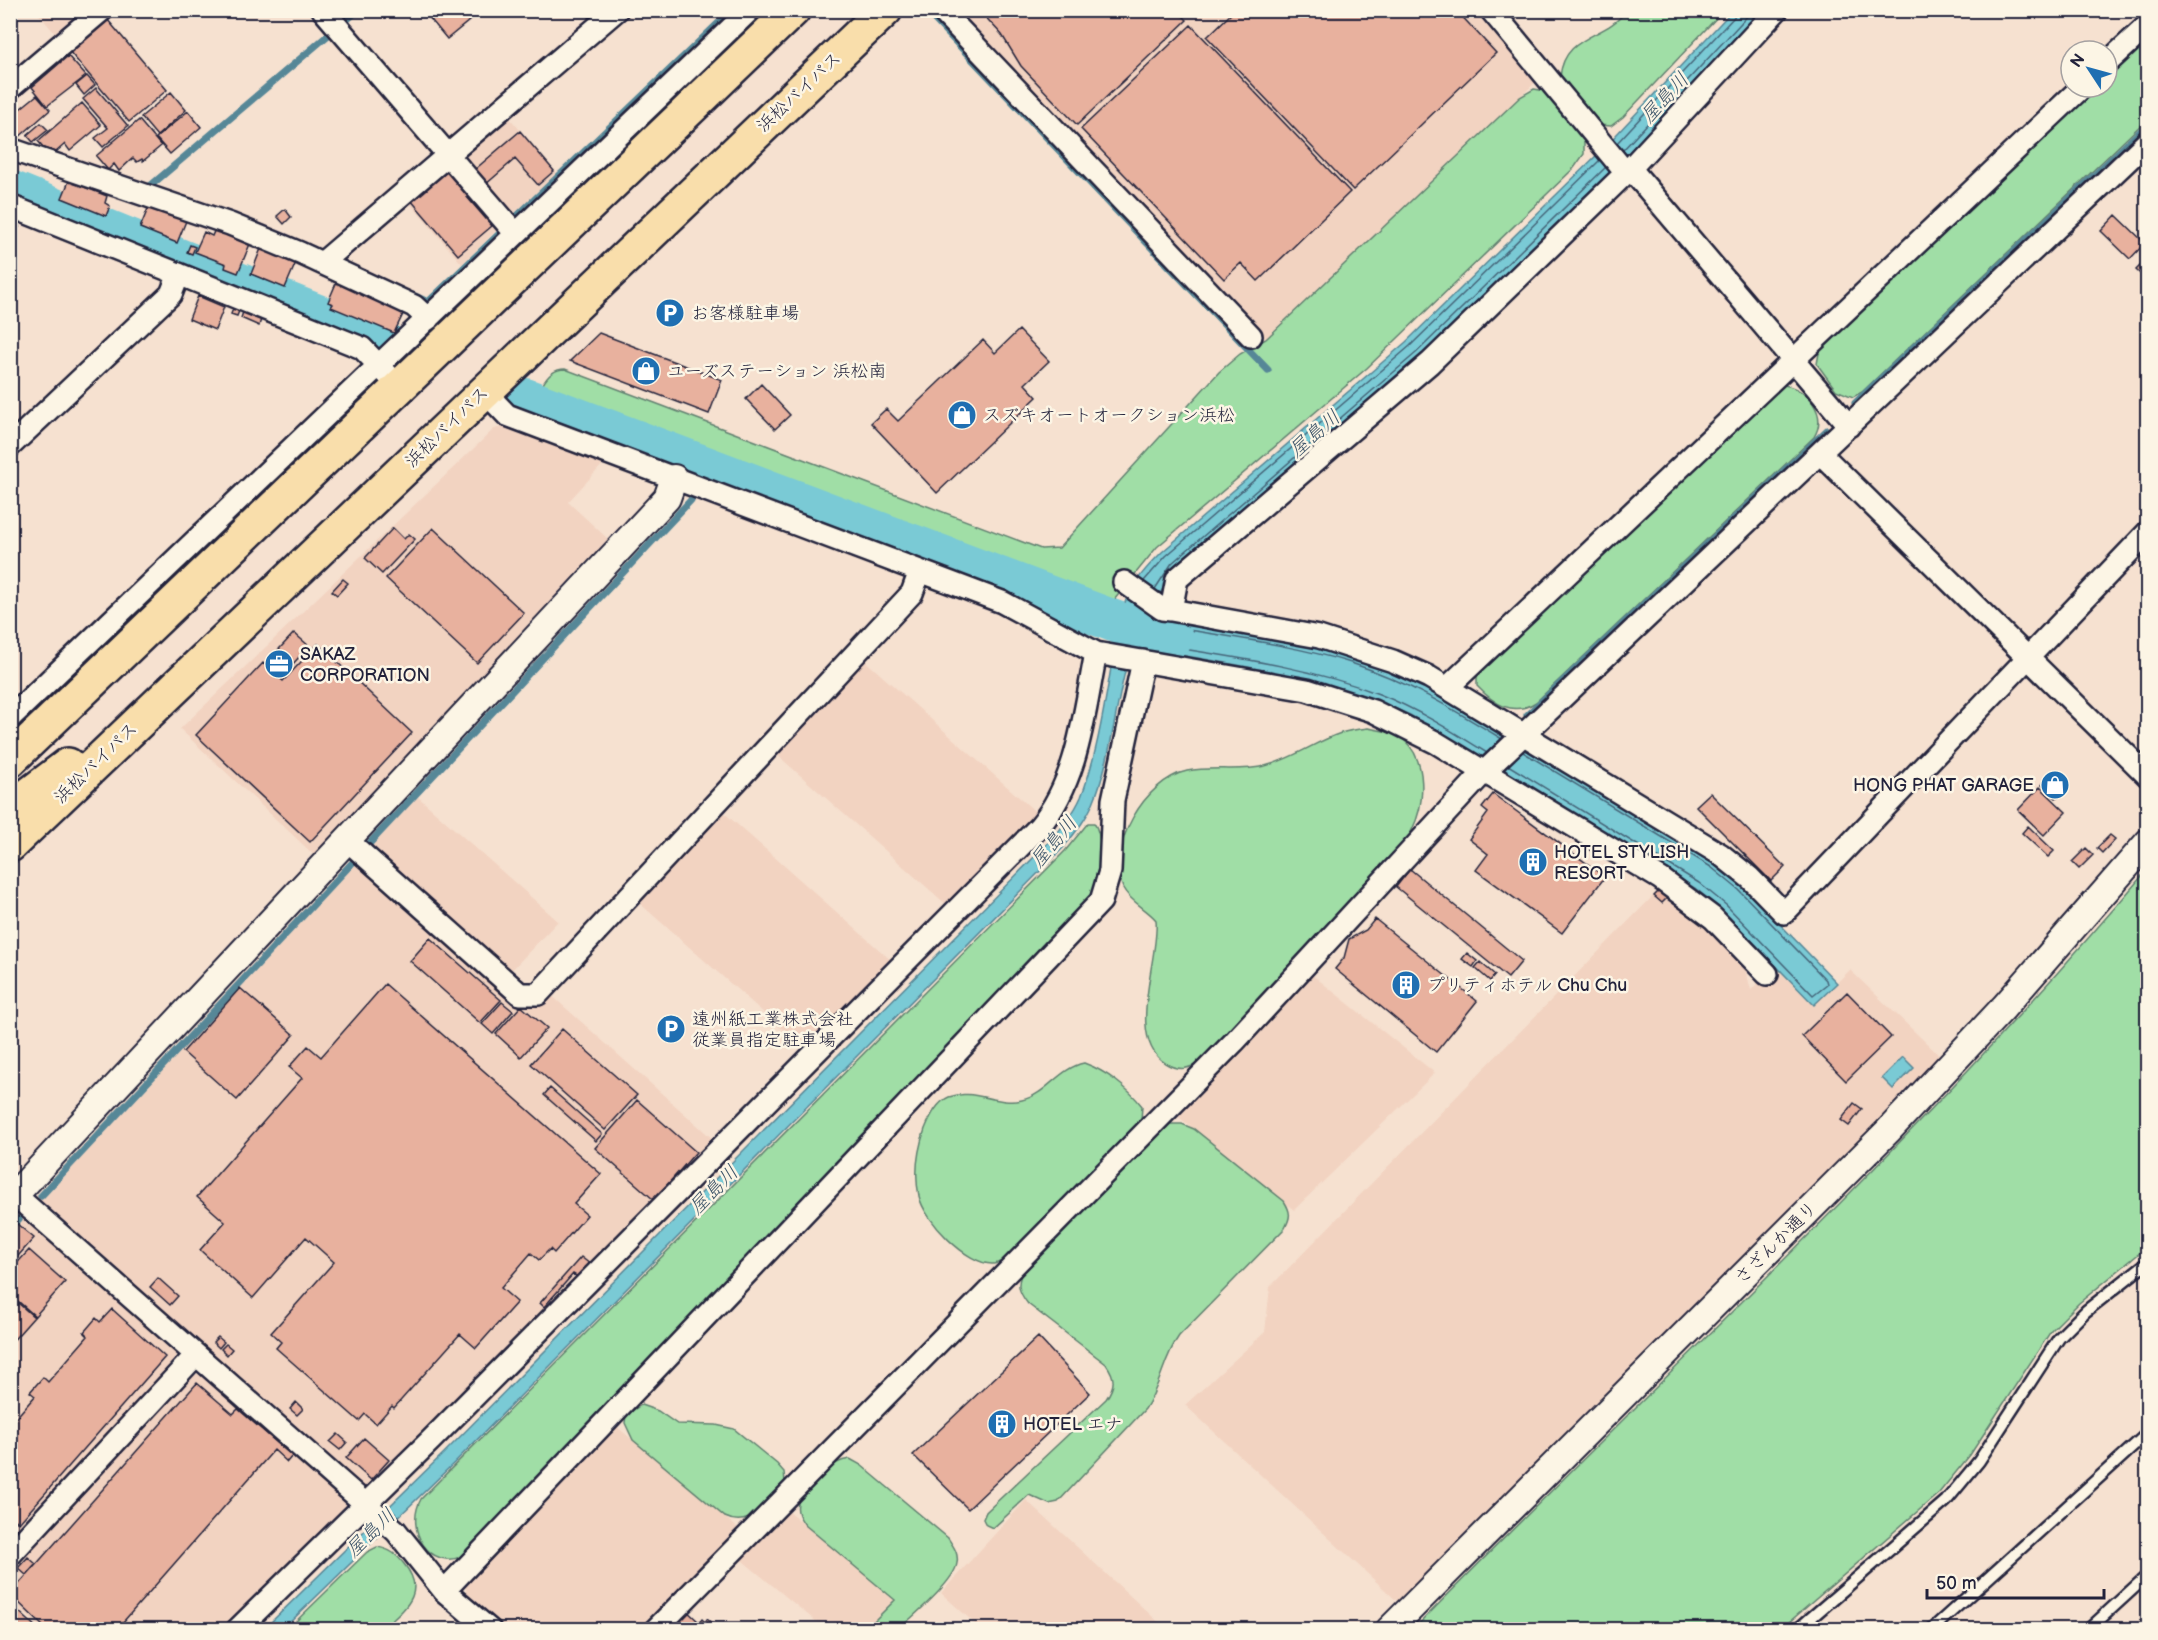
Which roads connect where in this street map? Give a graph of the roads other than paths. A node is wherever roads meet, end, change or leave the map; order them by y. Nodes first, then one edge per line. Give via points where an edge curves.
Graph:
1 (102, 10) edge
2 (617, 10) edge
3 (750, 10) edge
4 (793, 10) edge
5 (885, 10) edge
6 (941, 10) edge
7 (1491, 10) edge
8 (1777, 10) edge
9 (334, 14) edge
10 (2148, 25) edge
11 (2119, 52) edge
12 (10, 88) edge
13 (2069, 99) edge
14 (2148, 141) edge
15 (10, 149) edge
16 (448, 155) junction
17 (1626, 170) junction
18 (10, 206) edge
19 (516, 234) junction
20 (322, 263) junction
21 (179, 274) junction
22 (463, 306) junction
23 (428, 319) junction
24 (1251, 336) dead end
25 (1793, 360) junction
26 (389, 376) junction
27 (484, 391) junction
28 (1848, 426) junction
29 (10, 446) edge
30 (1820, 453) junction
31 (674, 478) junction
32 (2148, 532) edge
33 (920, 571) junction
34 (1126, 584) dead end
35 (1165, 608) junction
36 (1101, 654) junction
37 (2028, 658) junction
38 (1139, 660) junction
39 (1448, 687) junction
40 (152, 709) junction
41 (10, 718) edge
42 (1522, 737) junction
43 (10, 760) edge
44 (1488, 769) junction
45 (2148, 776) edge
46 (10, 809) edge
47 (347, 840) junction
48 (2148, 842) edge
49 (10, 845) edge
50 (1767, 974) dead end
51 (13, 1197) edge
52 (2148, 1262) edge
53 (196, 1355) junction
54 (2148, 1433) edge
55 (369, 1507) junction
56 (10, 1555) edge
57 (2148, 1575) edge
58 (444, 1591) junction
59 (237, 1629) edge
60 (490, 1629) edge
61 (655, 1629) edge
62 (1389, 1629) edge
63 (1797, 1629) edge
64 (1931, 1629) edge
65 (2088, 1629) edge

1 - 12 street
2 - 16 street
3 - 19 street
4 - 22 highway
5 - 27 highway, 浜松バイパス
6 - 24 street via 1232,303
7 - 17 street
8 - 17 street
9 - 16 street
10 - 11 street
13 - 25 street
14 - 28 street
15 - 20 street via 230,224
16 - 19 street
16 - 20 street
17 - 25 street
17 - 35 street via 1430,363 1177,579
18 - 21 street
19 - 22 street
20 - 23 street via 414,306
21 - 26 street via 362,348
21 - 29 street via 171,294
22 - 23 street
22 - 26 highway
23 - 26 street
25 - 28 street
25 - 39 street
26 - 41 street
26 - 43 highway
27 - 31 street via 507,415
27 - 40 highway, 浜松バイパス
28 - 30 street
30 - 37 street
30 - 42 street
31 - 33 street
31 - 47 street via 667,498
32 - 37 street
33 - 36 street via 1002,602
33 - 47 street via 912,593 538,994 520,994
34 - 35 street
35 - 39 street via 1319,637 1394,661
36 - 38 street
36 - 55 street via 1071,770 1053,810 1039,827
37 - 42 street via 1784,913 1720,854
37 - 45 street
38 - 44 street via 1307,690 1340,700 1404,726
38 - 58 street via 1113,800 1110,871 1101,901
39 - 42 street
40 - 46 highway via 64,767
40 - 49 highway, 浜松バイパス
42 - 44 street
44 - 50 street via 1688,898
44 - 61 street via 1234,1042
47 - 51 street
48 - 62 street, さざんか通り via 2018,991 1888,1131
51 - 53 street
52 - 63 lane via 2059,1338 1978,1461 1946,1501
53 - 55 street
53 - 56 street
54 - 64 lane
55 - 58 street via 396,1531
55 - 59 street
57 - 65 lane
58 - 60 street

